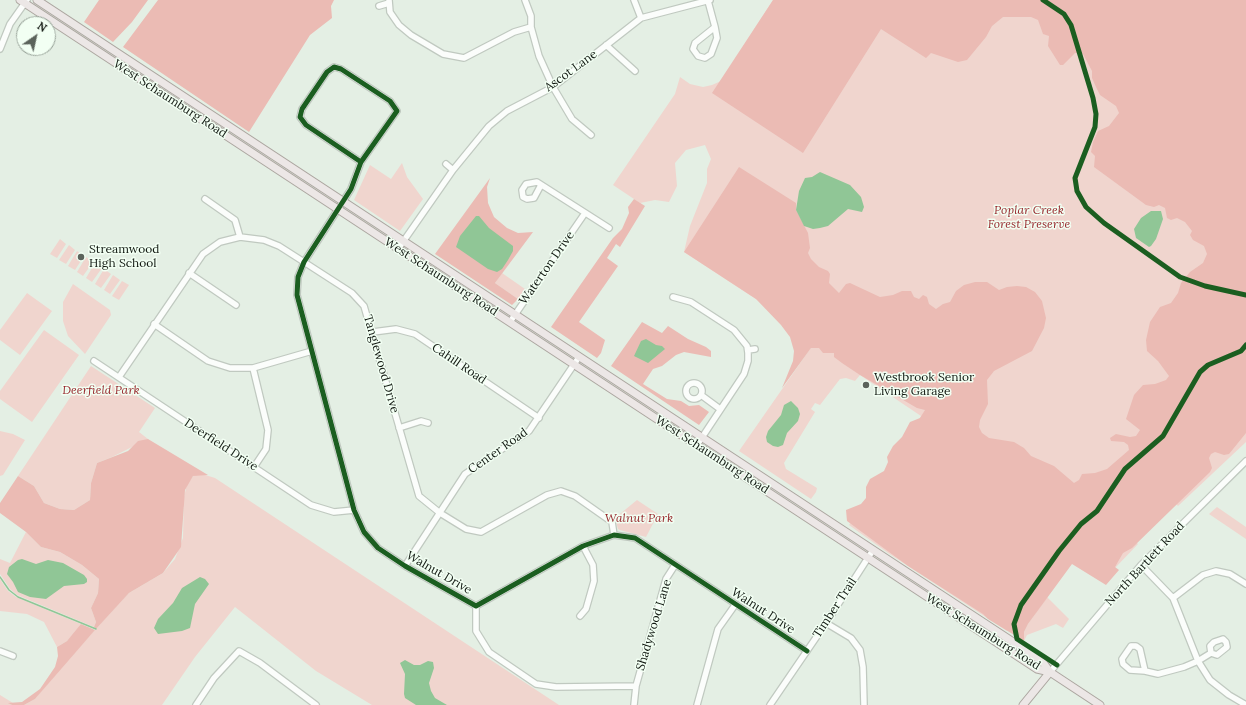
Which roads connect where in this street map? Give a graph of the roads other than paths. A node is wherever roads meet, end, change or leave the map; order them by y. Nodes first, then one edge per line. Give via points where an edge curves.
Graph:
1 (37, 0) edge
2 (524, 0) edge
3 (634, 0) edge
4 (24, 1) edge
5 (389, 1) edge
6 (709, 1) edge
7 (379, 6) dead end
8 (641, 18) junction
9 (531, 27) junction
10 (715, 27) junction
11 (606, 45) junction
12 (0, 49) edge
13 (635, 71) dead end
14 (553, 87) junction
15 (591, 135) dead end
16 (361, 162) junction
17 (446, 164) dead end
18 (453, 170) junction
19 (541, 185) dead end
20 (205, 199) dead end
21 (344, 202) junction
22 (339, 209) junction
23 (585, 213) junction
24 (609, 228) dead end
25 (240, 237) junction
26 (404, 241) junction
27 (398, 249) junction
28 (304, 262) junction
29 (189, 273) junction
30 (673, 297) dead end
31 (236, 305) dead end
32 (515, 314) junction
33 (510, 322) junction
34 (154, 324) junction
35 (373, 332) junction
36 (755, 349) dead end
37 (748, 350) junction
38 (312, 351) junction
39 (579, 357) junction
40 (94, 361) dead end
41 (574, 364) junction
42 (253, 368) junction
43 (118, 377) junction
44 (700, 395) dead end
45 (720, 409) junction
46 (539, 418) junction
47 (428, 423) dead end
48 (399, 428) junction
49 (702, 437) junction
50 (697, 445) junction
51 (1246, 461) edge
52 (254, 467) junction
53 (354, 510) junction
54 (440, 513) junction
55 (614, 535) junction
56 (583, 546) junction
57 (873, 550) junction
58 (868, 558) junction
59 (675, 565) junction
60 (1141, 565) junction
61 (405, 566) junction
62 (1246, 584) edge
63 (1173, 598) junction
64 (735, 604) junction
65 (476, 606) junction
66 (580, 616) dead end
67 (826, 623) junction
68 (0, 651) edge
69 (807, 651) junction
70 (1211, 653) dead end
71 (13, 656) dead end
72 (1198, 662) junction
73 (1145, 671) junction
74 (1050, 672) junction
75 (636, 686) junction
76 (196, 705) edge
77 (316, 705) edge
78 (634, 705) edge
79 (697, 705) edge
80 (770, 705) edge
81 (864, 705) edge
82 (1023, 705) edge
83 (1100, 705) edge
84 (1246, 705) edge

1 - 21 main road, West Schaumburg Road
2 - 9 street via 531,16
3 - 8 street
4 - 12 street via 10,24
4 - 22 main road, West Schaumburg Road
5 - 7 street
5 - 9 street via 390,12 399,25 411,35 443,54 464,58 514,32
6 - 8 street, Ascot Lane
6 - 10 street, Ascot Lane
8 - 11 street, Ascot Lane
9 - 14 street via 539,56
10 - 10 street, Ascot Lane via 695,43 693,49 698,56 705,58 711,54 717,38
11 - 13 street
11 - 14 street, Ascot Lane
14 - 15 street via 572,119
14 - 18 street, Ascot Lane via 507,111 489,126
16 - 16 street, Walnut Drive via 397,111 390,101 334,67 327,72 302,108 300,117 306,125
16 - 21 street, Walnut Drive
17 - 18 street
18 - 26 street, Ascot Lane
19 - 23 street
20 - 25 street via 235,220
21 - 22 street, Walnut Drive
21 - 26 main road, West Schaumburg Road
22 - 27 main road, West Schaumburg Road
22 - 28 street, Walnut Drive
23 - 24 street
23 - 32 street, Waterton Drive
25 - 28 street, Tanglewood Drive via 264,240 280,246
25 - 29 street, Tanglewood Drive via 220,242 203,254
26 - 27 street, Ascot Lane
26 - 32 main road, West Schaumburg Road
27 - 33 main road, West Schaumburg Road
28 - 35 street, Tanglewood Drive via 352,292 364,306
28 - 38 street, Walnut Drive via 298,277 297,295
29 - 31 street
29 - 34 street, Tanglewood Drive
30 - 37 street via 691,302 734,330
32 - 33 street, Waterton Drive
32 - 39 main road, West Schaumburg Road
33 - 41 main road, West Schaumburg Road
34 - 42 street via 208,361 230,368
34 - 43 street, Tanglewood Drive
35 - 46 street, Cahill Road via 396,329 415,334
35 - 48 street, Tanglewood Drive
36 - 37 street
37 - 45 street via 746,369
38 - 42 street
38 - 53 street, Walnut Drive
39 - 41 street, Center Road
39 - 49 main road, West Schaumburg Road
40 - 43 street, Deerfield Drive
41 - 46 street, Center Road
41 - 50 main road, West Schaumburg Road
42 - 52 street via 268,430 266,449
43 - 52 street, Deerfield Drive
44 - 45 street
45 - 49 street
46 - 54 street, Center Road via 529,431 465,474
47 - 48 street via 421,421
48 - 54 street, Tanglewood Drive via 419,496
49 - 50 street
49 - 57 main road, West Schaumburg Road
50 - 58 main road, West Schaumburg Road
51 - 60 street, North Bartlett Road
52 - 53 street, Deerfield Drive via 311,505 334,512
53 - 61 street, Walnut Drive via 364,532 378,548
54 - 55 street, Tanglewood Drive via 466,529 481,532 547,495 561,491 575,496 612,522
54 - 61 street, Center Road
55 - 56 street, Walnut Drive
55 - 59 street, Walnut Drive via 635,538
56 - 65 street, Walnut Drive
56 - 66 street via 593,565 594,581 586,609
57 - 58 street, Timber Trail
57 - 74 main road, West Schaumburg Road via 1042,662
58 - 67 street, Timber Trail
58 - 74 main road, West Schaumburg Road via 1037,669
59 - 64 street, Walnut Drive
59 - 75 street, Shadywood Lane via 666,579
60 - 63 street
60 - 74 street, North Bartlett Road
61 - 65 street, Walnut Drive
62 - 63 street via 1230,574 1216,571 1203,575
63 - 72 street
64 - 69 street, Walnut Drive
64 - 79 street via 718,629
65 - 75 street via 476,631 489,652 536,684 556,688
67 - 69 street, Timber Trail
67 - 81 street via 851,638 860,650
68 - 71 street
69 - 80 street, Timber Trail
70 - 72 street
72 - 73 street via 1170,672 1158,674
72 - 84 street via 1210,680
73 - 73 street via 1140,649 1131,646 1122,659 1124,664 1130,670
74 - 82 main road
74 - 83 main road
75 - 78 street, Shadywood Lane
76 - 77 street via 214,678 239,652 260,663

